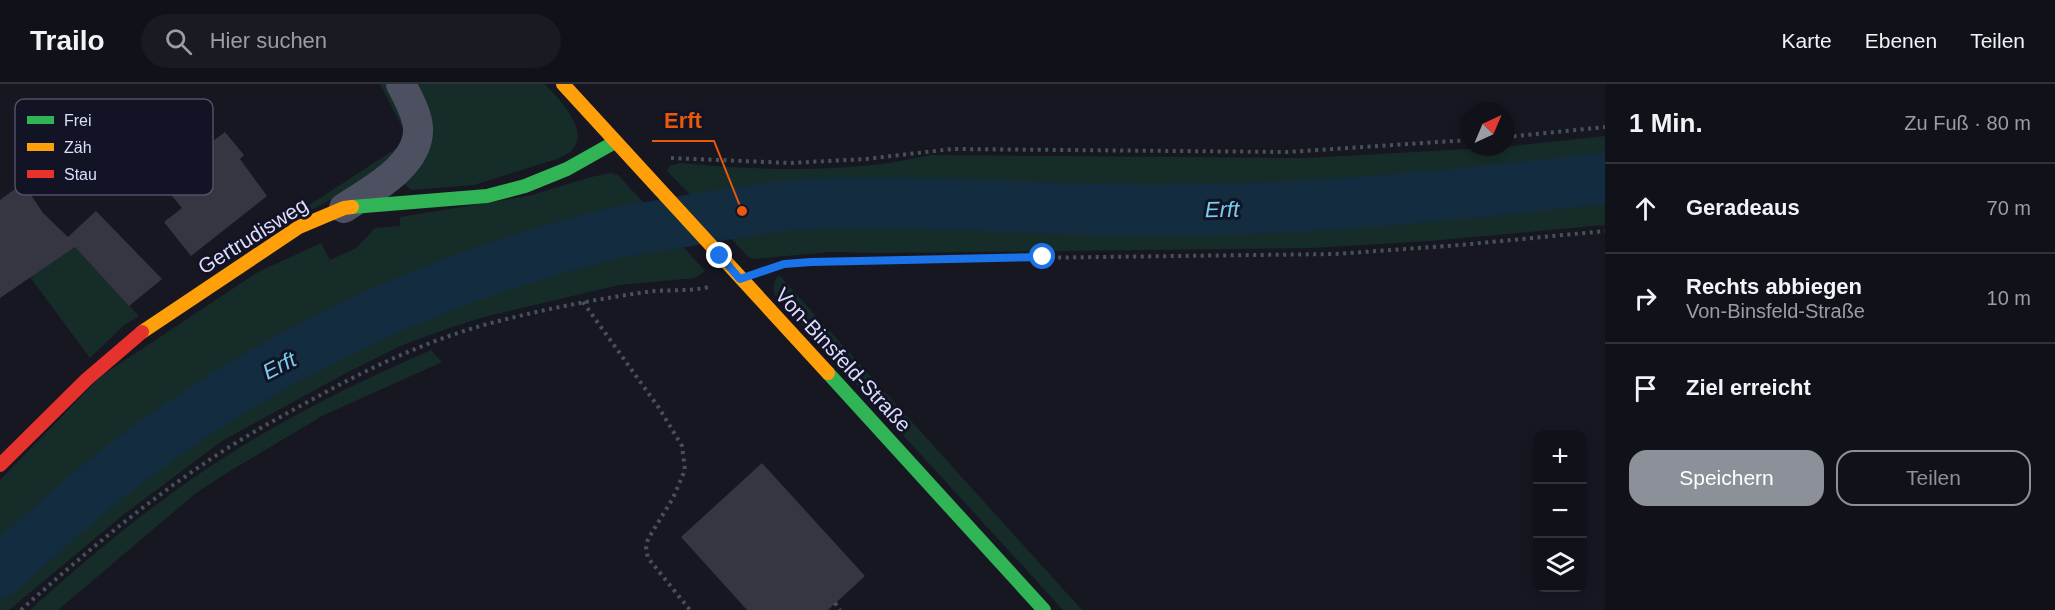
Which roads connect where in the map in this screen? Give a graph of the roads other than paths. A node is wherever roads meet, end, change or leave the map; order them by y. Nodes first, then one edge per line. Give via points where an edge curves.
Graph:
1 (401, 84) edge
2 (563, 84) edge
3 (615, 142) junction
4 (344, 208) junction
5 (0, 465) edge
6 (1044, 610) edge

1 - 4 street via 415,115 417,142 409,158 389,178
2 - 3 main road, Von-Binsfeld-Straße
3 - 4 main road, Gertrudisweg via 567,170 487,196
3 - 6 main road, Von-Binsfeld-Straße
4 - 5 main road, Gertrudisweg via 299,227 143,331 96,369

